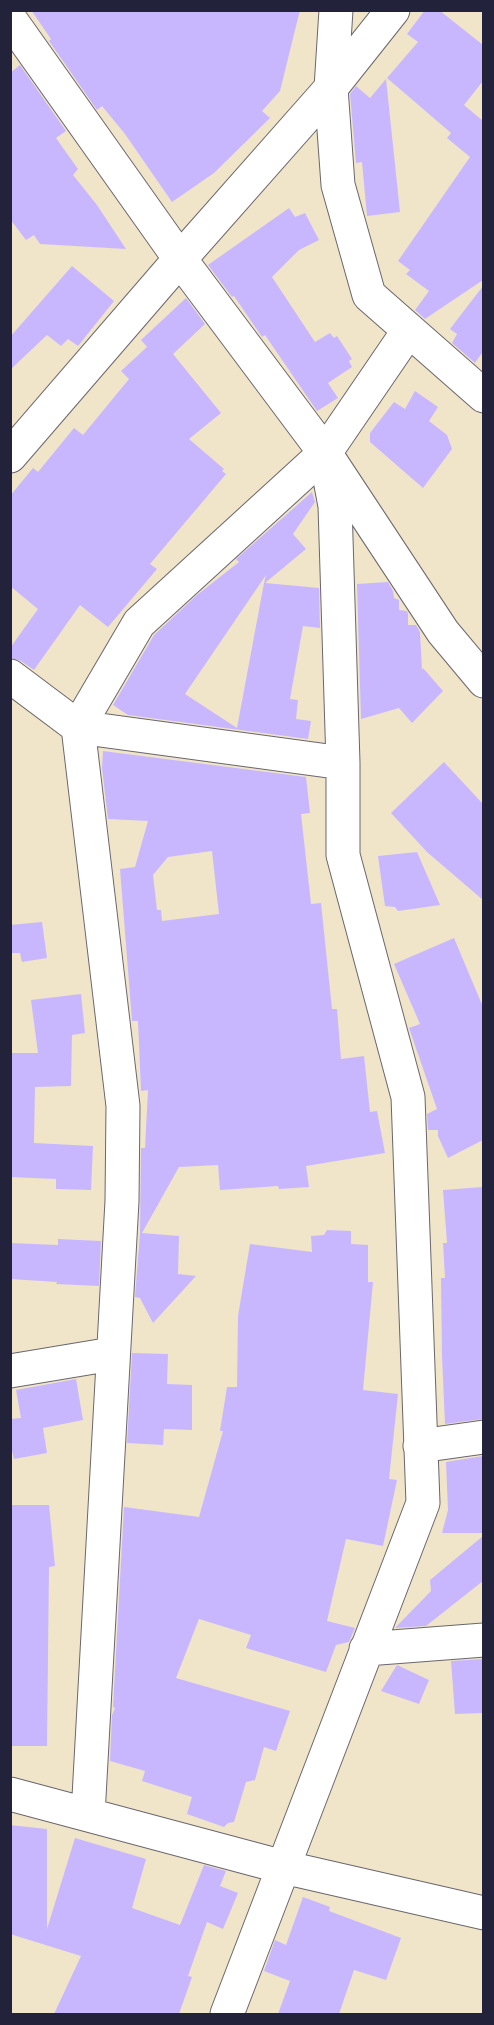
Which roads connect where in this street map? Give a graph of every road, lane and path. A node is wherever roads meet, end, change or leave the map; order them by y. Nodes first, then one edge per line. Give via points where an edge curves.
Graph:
1 (336, 10) edge
2 (393, 10) edge
3 (10, 19) edge
4 (332, 88) junction
5 (180, 259) junction
6 (409, 330) junction
7 (483, 396) edge
8 (325, 453) junction
9 (10, 456) edge
10 (10, 676) edge
11 (483, 681) edge
12 (78, 727) junction
13 (343, 763) junction
14 (112, 1354) junction
15 (10, 1371) edge
16 (483, 1437) edge
17 (420, 1446) junction
18 (483, 1640) edge
19 (366, 1650) junction
20 (10, 1794) edge
21 (88, 1815) junction
22 (283, 1867) junction
23 (483, 1913) edge
24 (227, 2014) edge

1 - 4 street
2 - 4 street
3 - 5 street
4 - 5 street
4 - 6 street via 338,185 369,295
5 - 8 street
5 - 9 street
6 - 7 street
6 - 8 street
8 - 11 street via 443,632
8 - 12 street via 139,623
8 - 13 street via 334,506
10 - 12 street
12 - 13 street
12 - 14 street via 123,1106 122,1201
13 - 17 street via 343,855 408,1097
14 - 15 street
14 - 21 street
16 - 17 street
17 - 19 street via 423,1503
18 - 19 street
19 - 22 street
20 - 21 street
21 - 22 street
22 - 23 street
22 - 24 street

